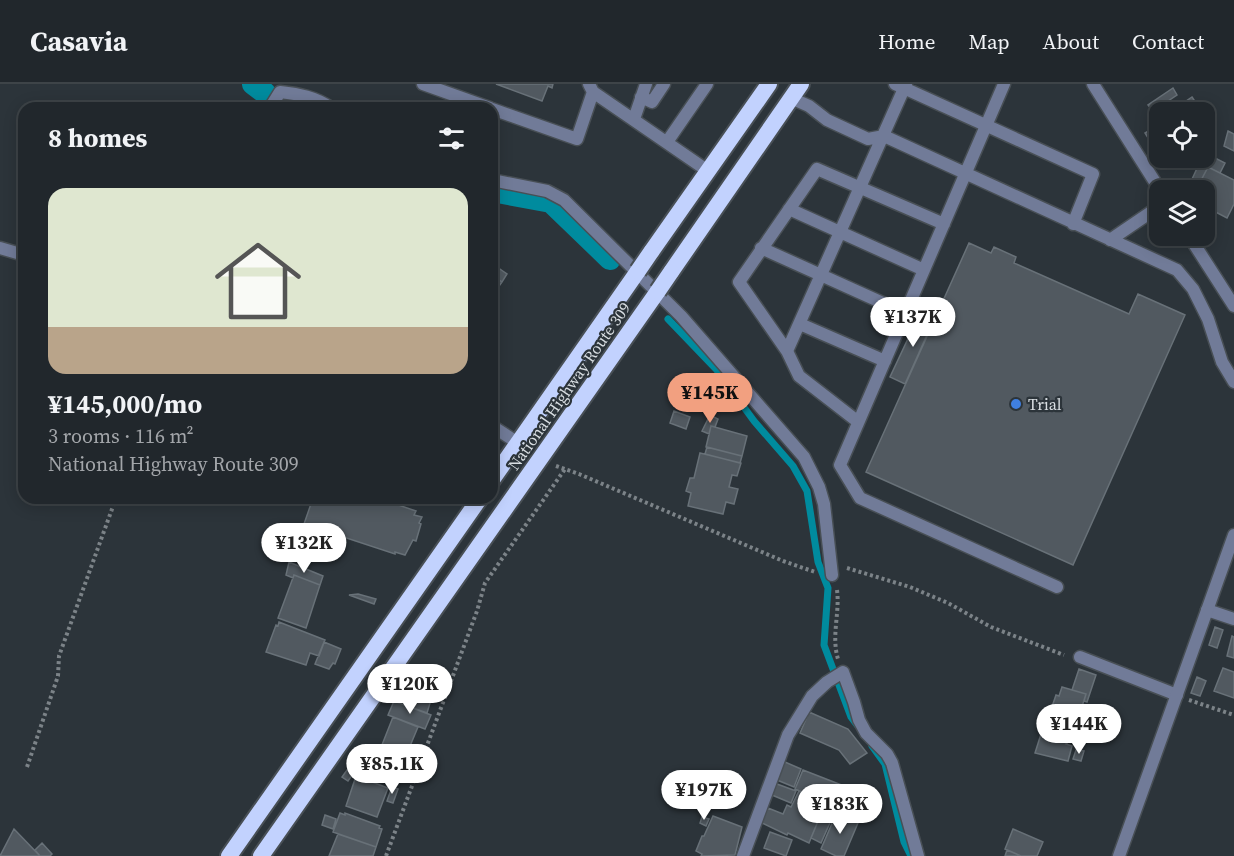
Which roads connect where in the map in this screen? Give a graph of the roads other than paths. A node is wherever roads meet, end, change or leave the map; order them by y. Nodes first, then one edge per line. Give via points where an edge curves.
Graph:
1 (423, 84) edge
2 (646, 84) edge
3 (664, 84) edge
4 (707, 84) edge
5 (769, 84) edge
6 (801, 84) edge
7 (1004, 84) edge
8 (1093, 84) edge
9 (902, 85) edge
10 (591, 88) edge
11 (641, 97) junction
12 (791, 98) junction
13 (274, 102) edge
14 (322, 102) edge
15 (474, 102) edge
16 (498, 111) edge
17 (634, 119) junction
18 (987, 124) junction
19 (884, 136) junction
20 (672, 146) junction
21 (708, 171) junction
22 (966, 175) junction
23 (1154, 180) edge
24 (498, 181) edge
25 (860, 187) junction
26 (789, 209) junction
27 (1149, 213) edge
28 (944, 224) junction
29 (1073, 224) junction
30 (839, 231) junction
31 (1110, 240) junction
32 (1195, 246) edge
33 (0, 248) edge
34 (761, 248) junction
35 (18, 253) edge
36 (924, 270) junction
37 (637, 272) junction
38 (820, 275) junction
39 (658, 292) junction
40 (1234, 306) edge
41 (905, 313) junction
42 (800, 324) junction
43 (787, 351) junction
44 (885, 360) junction
45 (1234, 382) edge
46 (857, 421) junction
47 (498, 430) edge
48 (518, 443) junction
49 (498, 471) edge
50 (476, 504) edge
51 (1234, 535) edge
52 (832, 575) road end
53 (1057, 587) dead end
54 (1207, 610) junction
55 (1234, 619) edge
56 (1080, 657) road end
57 (1177, 695) junction
58 (229, 856) edge
59 (261, 856) edge
60 (743, 856) edge
61 (918, 856) edge
62 (1119, 856) edge

1 - 15 street
2 - 11 street
3 - 11 street via 652,102
4 - 20 street
5 - 21 highway, National Highway Route 309
6 - 12 highway, National Highway Route 309
7 - 18 street
8 - 23 street
9 - 18 street
9 - 19 street
10 - 16 street via 577,139
10 - 17 street
11 - 17 street
12 - 19 street via 868,140
12 - 39 highway, National Highway Route 309, bridge
13 - 14 street via 280,92
17 - 20 street
18 - 22 street
18 - 29 street via 1093,174
19 - 22 street
19 - 25 street
20 - 21 street
21 - 37 highway, National Highway Route 309, bridge
22 - 28 street
22 - 29 street
24 - 37 street via 554,194 564,200
25 - 26 street via 817,169
25 - 28 street
25 - 30 street
26 - 30 street
26 - 34 street
27 - 31 street
28 - 36 street
29 - 31 street
30 - 36 street
30 - 38 street
31 - 45 street via 1177,270 1193,289
32 - 40 street
33 - 35 street
34 - 38 street
34 - 43 street via 739,282
36 - 41 street
37 - 39 street
37 - 48 highway, National Highway Route 309
38 - 41 street
38 - 42 street
39 - 52 street via 804,457 824,504
39 - 59 highway, National Highway Route 309
41 - 44 street
42 - 43 street
42 - 44 street
43 - 46 street via 799,376
44 - 46 street
46 - 53 street via 840,465 860,498
47 - 48 street
48 - 49 highway, National Highway Route 309
50 - 58 highway
51 - 54 street
54 - 55 street
54 - 57 street
56 - 57 street
57 - 62 street
60 - 61 street via 788,735 812,696 843,672 859,720 892,763

